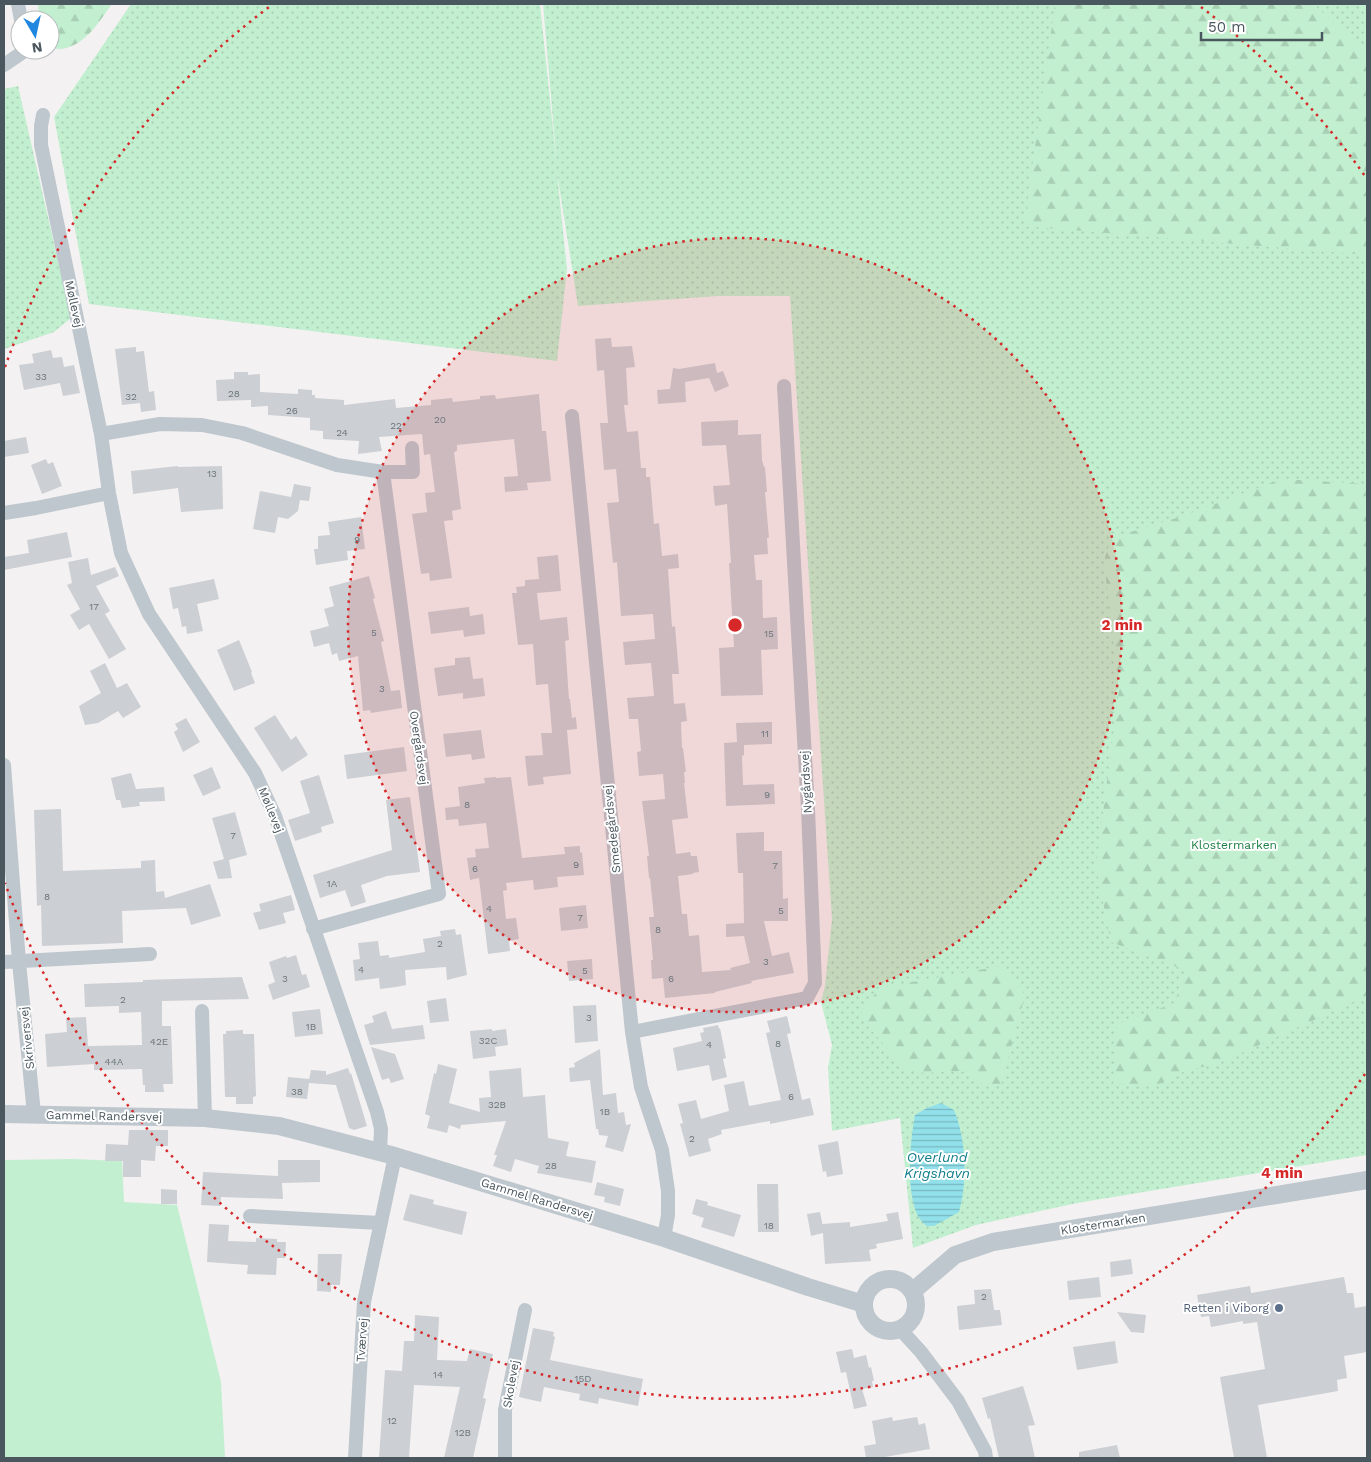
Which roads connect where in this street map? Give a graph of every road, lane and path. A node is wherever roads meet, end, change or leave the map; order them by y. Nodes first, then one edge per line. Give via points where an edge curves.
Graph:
1 (43, 115) dead end
2 (784, 386) dead end
3 (572, 416) dead end
4 (101, 434) junction
5 (412, 448) dead end
6 (383, 472) junction
7 (109, 493) junction
8 (4, 513) edge
9 (4, 765) edge
10 (314, 929) junction
11 (150, 954) dead end
12 (4, 962) edge
13 (19, 962) junction
14 (202, 1011) dead end
15 (632, 1032) junction
16 (4, 1114) edge
17 (34, 1114) junction
18 (205, 1118) junction
19 (388, 1154) junction
20 (1367, 1180) edge
21 (250, 1216) dead end
22 (380, 1222) junction
23 (664, 1238) junction
24 (913, 1291) junction
25 (864, 1304) junction
26 (524, 1310) dead end
27 (900, 1329) junction
28 (355, 1458) edge
29 (505, 1458) edge
30 (986, 1458) edge

1 - 4 street, Møllevej via 41,145
2 - 15 street, Nygårdsvej via 815,983 807,998
3 - 15 street, Smedegårdsvej
4 - 6 street via 160,424 202,425 242,433 337,465
4 - 7 street, Møllevej
5 - 6 street via 413,472
6 - 10 street, Overgårdsvej via 439,894
7 - 8 street
7 - 10 street, Møllevej via 122,553 149,614 255,773 275,816
9 - 13 street, Skriversvej
10 - 19 street, Møllevej via 377,1112
11 - 13 street
12 - 13 street
13 - 17 street, Skriversvej
14 - 18 street
15 - 23 street, Smedegårdsvej via 641,1087 662,1150 668,1191
16 - 17 street, Gammel Randersvej
17 - 18 street, Gammel Randersvej
18 - 19 street, Gammel Randersvej via 279,1126
19 - 22 street, Tværvej
19 - 23 street, Gammel Randersvej
20 - 24 street, Klostermarken via 993,1242 955,1255
21 - 22 street
22 - 28 street, Tværvej via 364,1302
23 - 25 street, Gammel Randersvej
24 - 25 street via 901,1280 888,1278 869,1289
24 - 27 street via 916,1310 906,1326
25 - 27 street via 871,1323 888,1331
26 - 29 street, Skolevej via 505,1410
27 - 30 street via 958,1401

